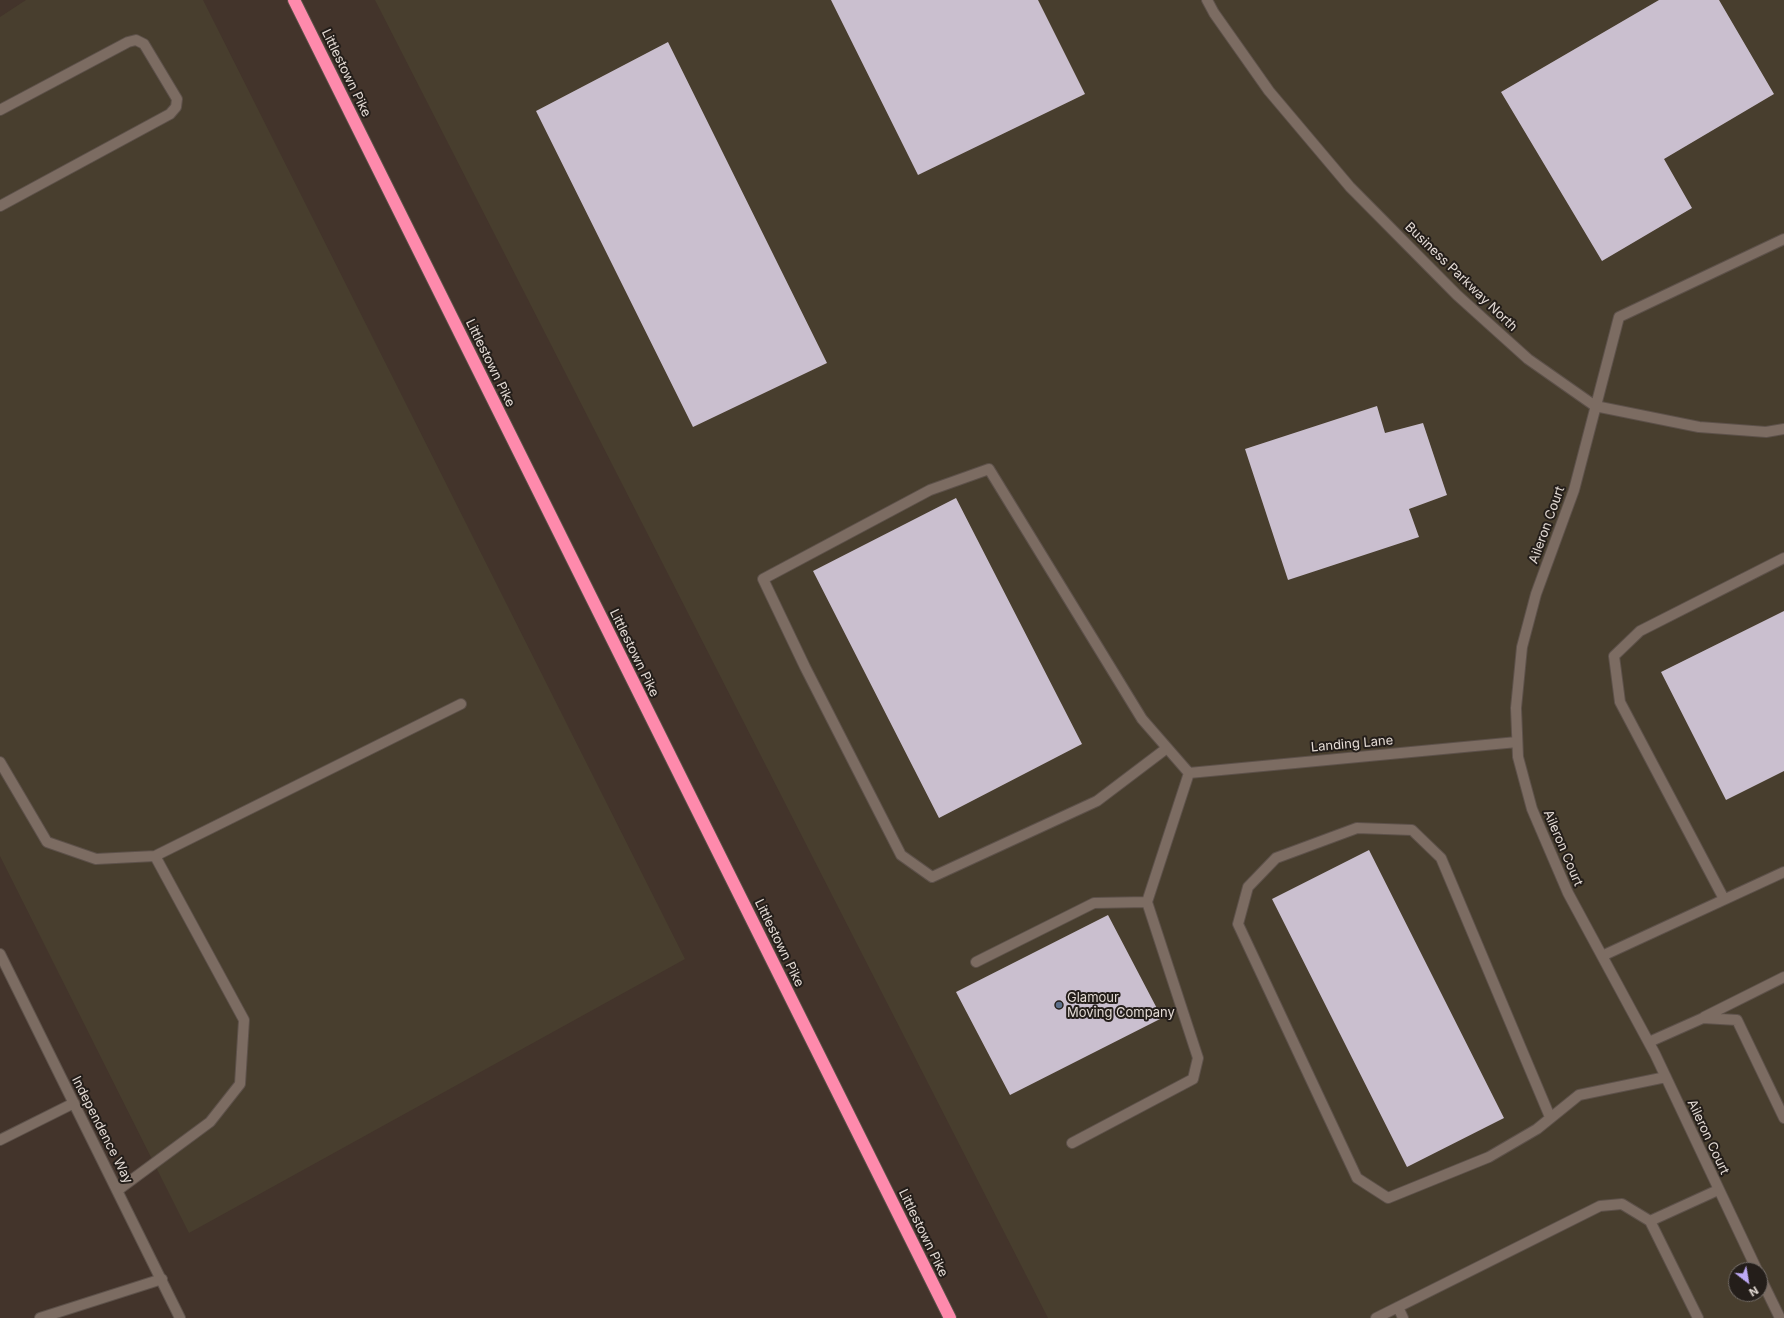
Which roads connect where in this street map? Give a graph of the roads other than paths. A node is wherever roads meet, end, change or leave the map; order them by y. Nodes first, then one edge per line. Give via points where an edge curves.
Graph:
1 (294, 0) edge
2 (1207, 0) edge
3 (0, 110) edge
4 (0, 206) edge
5 (1784, 239) edge
6 (1595, 406) junction
7 (1784, 429) edge
8 (1784, 558) edge
9 (461, 704) dead end
10 (1517, 742) junction
11 (1168, 748) junction
12 (0, 762) edge
13 (1189, 773) junction
14 (155, 856) junction
15 (1784, 872) edge
16 (1724, 899) junction
17 (1147, 902) junction
18 (0, 954) edge
19 (1602, 956) junction
20 (976, 962) dead end
21 (1784, 976) edge
22 (1703, 1018) junction
23 (1649, 1042) junction
24 (1666, 1077) junction
25 (74, 1103) junction
26 (1550, 1118) junction
27 (1784, 1118) edge
28 (0, 1140) edge
29 (1072, 1142) dead end
30 (118, 1190) junction
31 (1718, 1190) junction
32 (1650, 1221) junction
33 (1753, 1262) edge
34 (162, 1279) junction
35 (1768, 1293) edge
36 (1398, 1307) junction
37 (40, 1318) edge
38 (180, 1318) edge
39 (950, 1318) edge
40 (1376, 1318) edge
41 (1403, 1318) edge
42 (1698, 1318) edge
43 (1780, 1318) edge

1 - 39 highway, Littlestown Pike
2 - 6 street, Business Parkway North via 1269,91 1350,187 1457,295 1528,359
3 - 4 street via 136,40 144,44 177,99 176,106 170,114
5 - 6 street, Aileron Court via 1619,317
6 - 7 street, Business Parkway North via 1699,427 1766,432
6 - 10 street, Aileron Court via 1574,490 1536,594 1522,646 1516,708
8 - 16 street via 1640,631 1614,656 1620,702
9 - 14 street
10 - 13 street, Landing Lane
10 - 19 street, Aileron Court via 1518,757 1532,809 1568,892
11 - 11 street via 1142,719 989,469 930,490 763,579 901,855 932,877 1097,801
11 - 13 street
12 - 14 street via 47,842 96,859
13 - 17 street
14 - 30 street via 244,1020 240,1084 210,1122
15 - 16 street
16 - 19 street
17 - 20 street via 1094,903
17 - 29 street via 1198,1058 1193,1079
18 - 25 street, Independence Way
19 - 23 street, Aileron Court
21 - 22 street
22 - 23 street
22 - 27 street via 1737,1020
23 - 24 street, Aileron Court
24 - 26 street via 1579,1094
24 - 31 street, Aileron Court
25 - 28 street
25 - 30 street, Independence Way
26 - 26 street via 1537,1129 1489,1157 1388,1198 1356,1178 1238,924 1248,887 1276,858 1357,828 1412,830 1441,858
30 - 34 street, Independence Way
31 - 32 street
31 - 33 street, Aileron Court
32 - 36 street via 1622,1204 1600,1206
32 - 42 street
34 - 37 street
34 - 38 street, Independence Way
35 - 43 street
36 - 40 street
36 - 41 street

